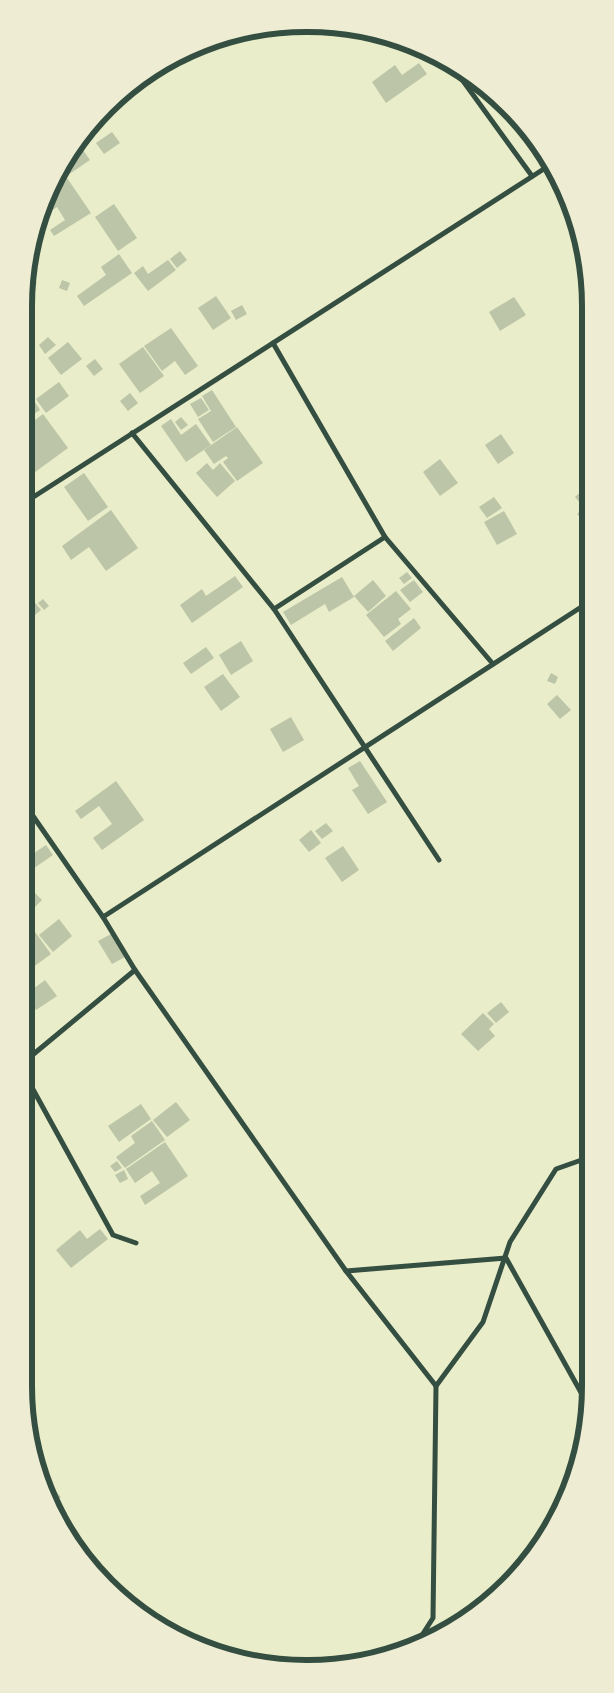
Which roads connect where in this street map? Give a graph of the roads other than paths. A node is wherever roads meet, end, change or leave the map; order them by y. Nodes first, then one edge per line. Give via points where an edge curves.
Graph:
1 (463, 81) edge
2 (544, 169) edge
3 (532, 176) junction
4 (273, 343) junction
5 (132, 433) junction
6 (32, 498) edge
7 (385, 537) junction
8 (582, 606) edge
9 (274, 609) junction
10 (493, 664) junction
11 (365, 747) junction
12 (32, 815) edge
13 (439, 860) dead end
14 (103, 918) junction
15 (135, 970) junction
16 (32, 1055) edge
17 (32, 1088) edge
18 (582, 1160) edge
19 (136, 1243) dead end
20 (506, 1258) junction
21 (346, 1270) junction
22 (436, 1386) junction
23 (582, 1393) edge
24 (423, 1635) edge

1 - 3 street
2 - 3 street
3 - 4 street
4 - 5 street
4 - 7 street
5 - 6 street
5 - 9 street
7 - 9 street
7 - 10 street
8 - 10 street
9 - 11 street
10 - 11 street
11 - 13 street
11 - 14 street
12 - 14 street
14 - 15 street
15 - 16 street
15 - 21 street
17 - 19 street via 113,1235
18 - 20 street via 556,1169 510,1242
20 - 21 street
20 - 22 street via 483,1322
20 - 23 street
21 - 22 street
22 - 24 street via 434,1618

